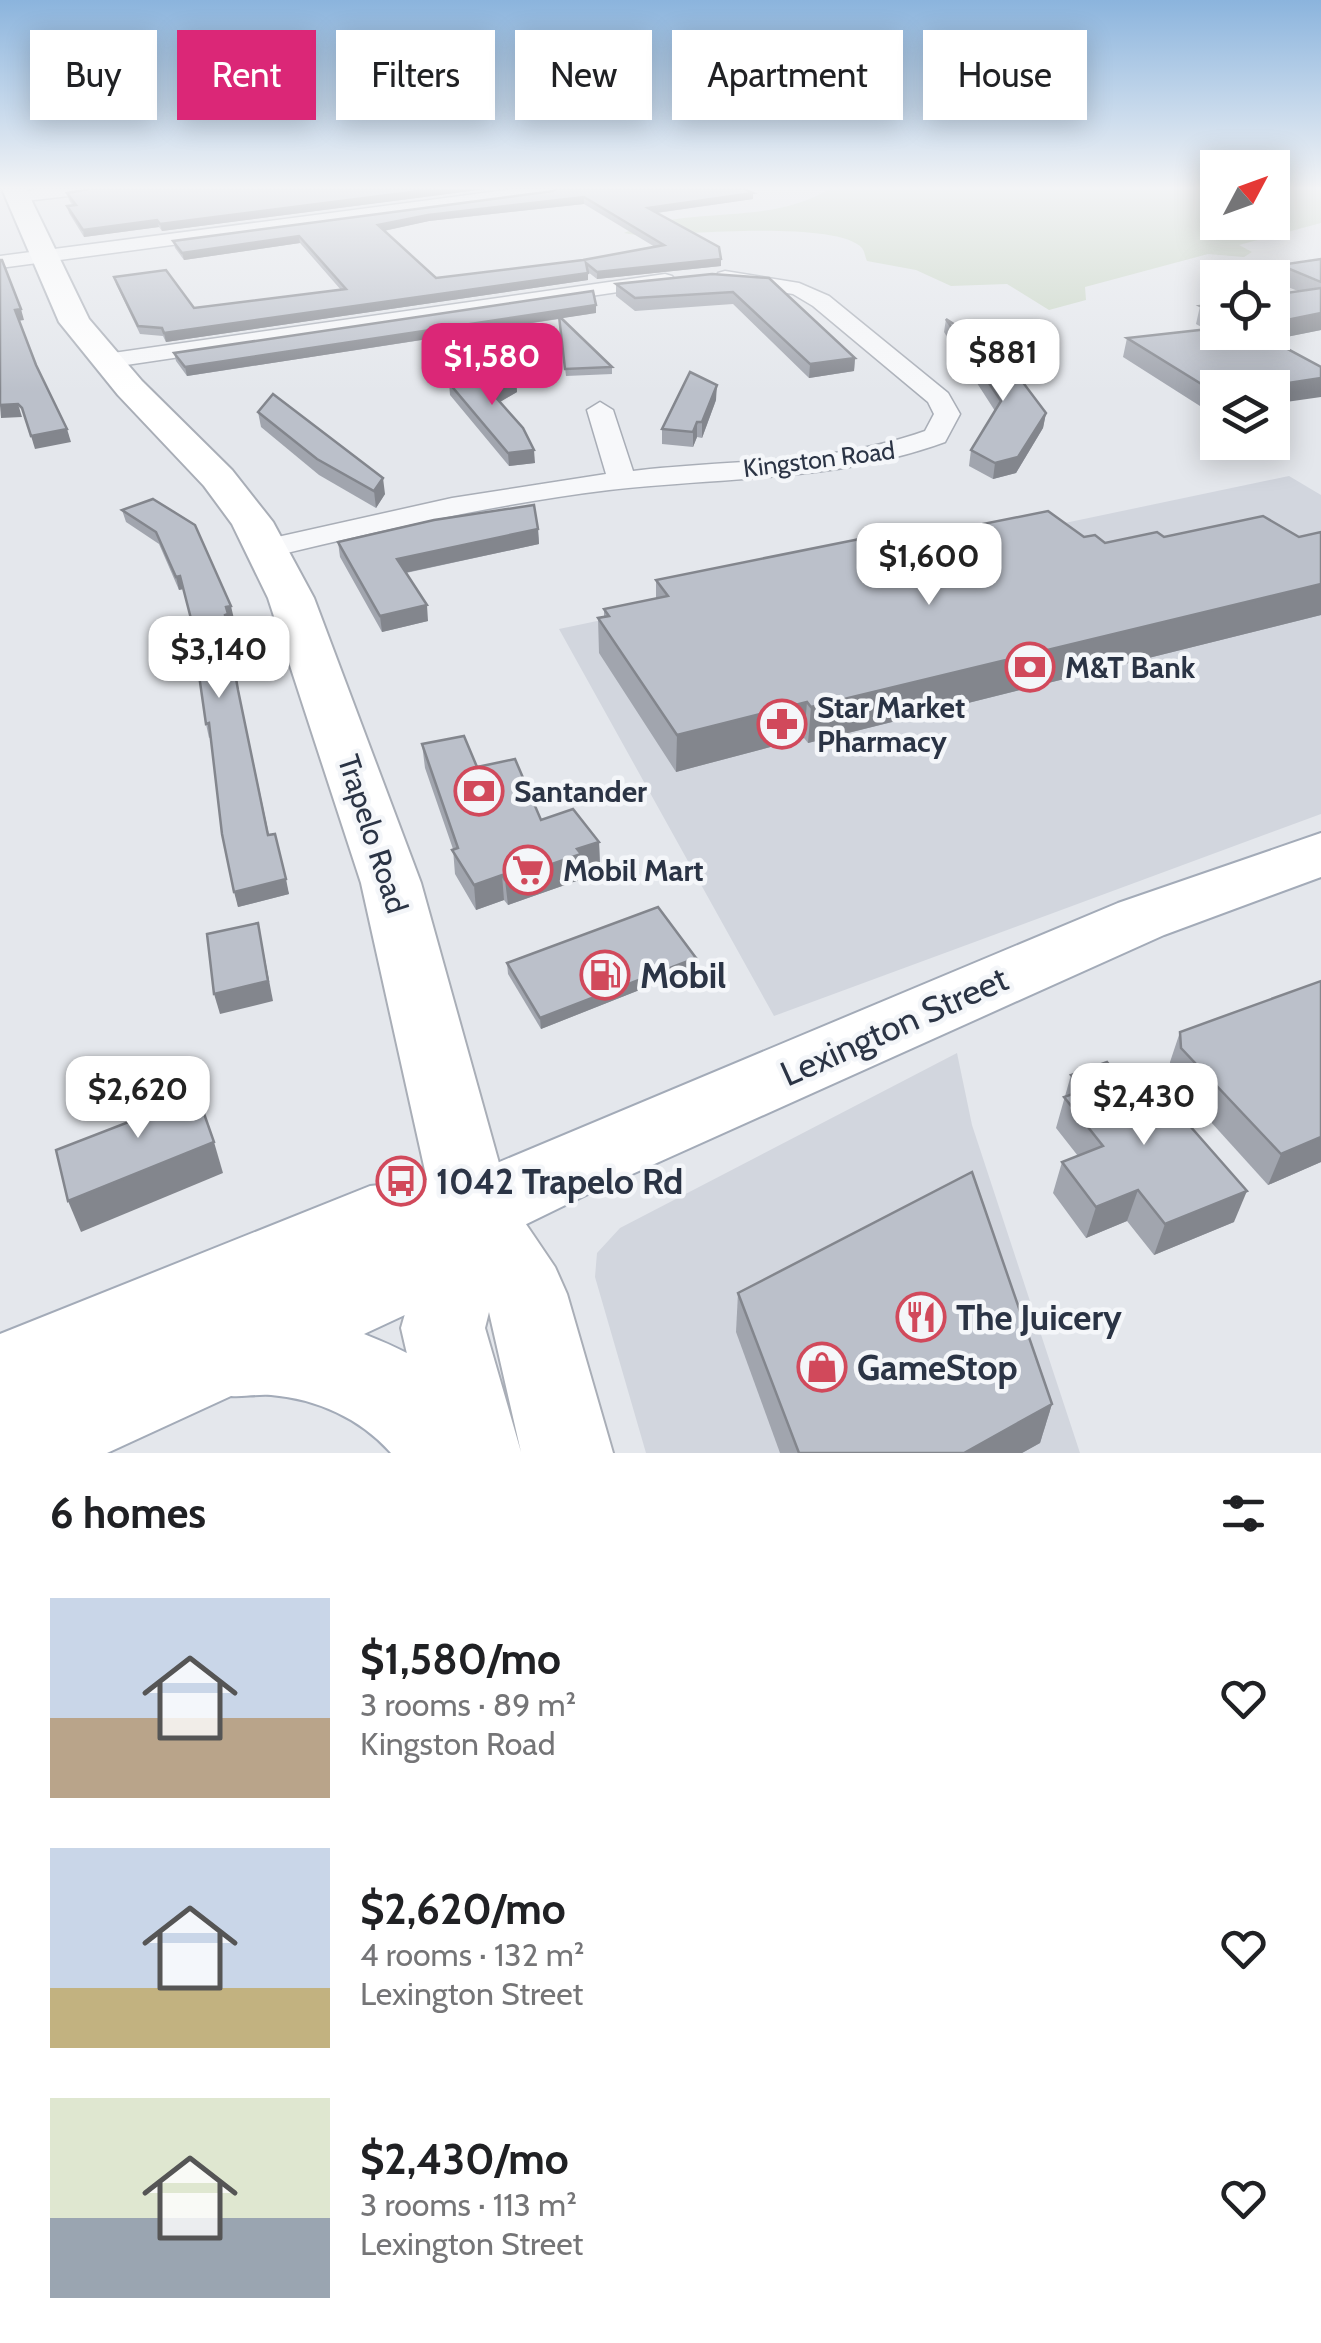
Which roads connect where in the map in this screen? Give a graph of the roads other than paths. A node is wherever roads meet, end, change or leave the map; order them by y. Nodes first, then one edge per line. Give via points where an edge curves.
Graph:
1 (44, 256) edge
2 (38, 257) edge
3 (0, 262) edge
4 (106, 361) junction
5 (600, 410) dead end
6 (622, 480) junction
7 (266, 550) junction
8 (1321, 854) edge
9 (473, 1211) junction
10 (226, 1356) junction
11 (0, 1380) edge
12 (1, 1453) edge
13 (453, 1453) edge
14 (476, 1453) edge
15 (567, 1453) edge

1 - 4 main road, Trapelo Road via 75,322
2 - 3 street
4 - 6 street, Kingston Road via 691,277 755,280 800,289 821,301 939,398 946,414 936,436 879,455
4 - 7 main road, Trapelo Road via 218,478
5 - 6 street
6 - 7 street, Kingston Road via 489,498
7 - 9 main road, Trapelo Road via 316,663 391,884
8 - 9 main road, Lexington Street via 1141,919
9 - 10 main road, Lexington Street via 392,1279
9 - 11 main road, Lexington Street via 370,1222
9 - 14 main road, Trapelo Road via 443,1328
9 - 15 main road, Trapelo Road via 526,1294
10 - 12 main road, Lexington Street
10 - 13 main road via 252,1349 335,1366 400,1397

